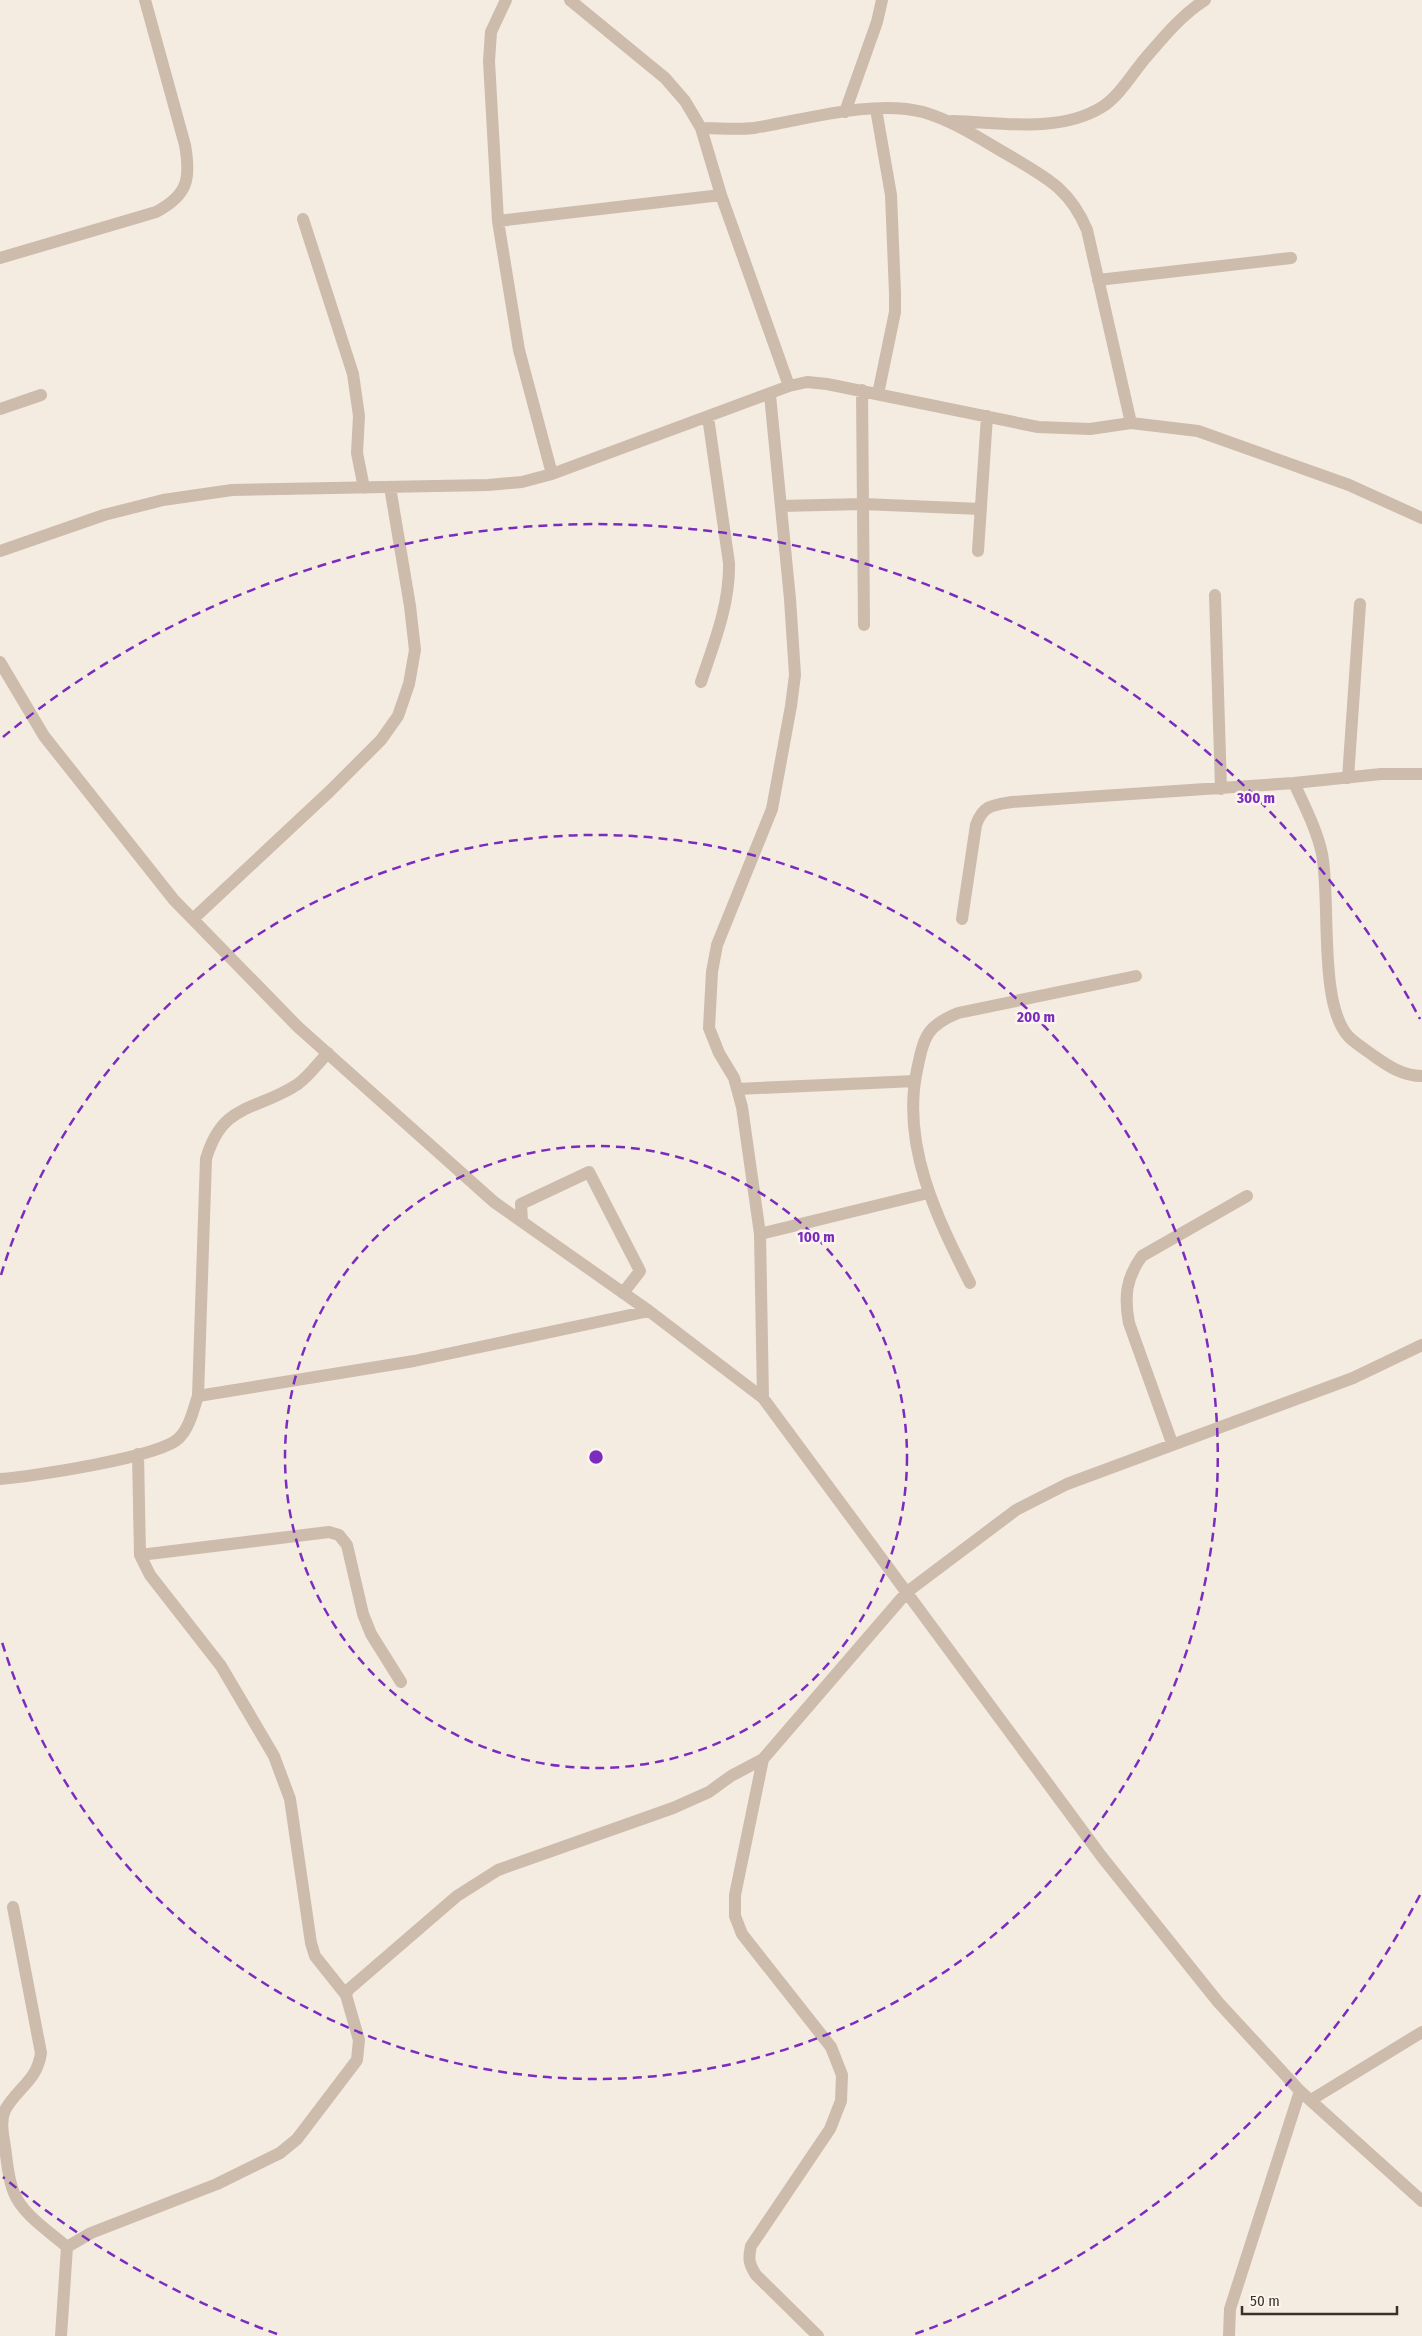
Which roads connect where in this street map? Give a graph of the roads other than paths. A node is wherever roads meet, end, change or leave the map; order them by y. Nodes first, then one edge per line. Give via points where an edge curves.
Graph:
1 (145, 0) edge
2 (506, 0) edge
3 (570, 0) edge
4 (882, 0) edge
5 (1205, 0) edge
6 (876, 109) junction
7 (845, 112) junction
8 (949, 121) junction
9 (701, 128) junction
10 (721, 195) junction
11 (303, 219) dead end
12 (498, 221) junction
13 (0, 258) edge
14 (1291, 258) dead end
15 (1098, 280) junction
16 (789, 386) junction
17 (862, 390) junction
18 (878, 394) junction
19 (41, 395) dead end
20 (770, 395) junction
21 (0, 409) edge
22 (987, 416) junction
23 (708, 417) junction
24 (1131, 423) junction
25 (552, 474) junction
26 (390, 487) junction
27 (364, 488) junction
28 (863, 504) junction
29 (781, 506) junction
30 (981, 509) junction
31 (1422, 518) edge
32 (0, 551) edge
33 (978, 551) dead end
34 (1215, 594) dead end
35 (1360, 604) dead end
36 (864, 624) dead end
37 (0, 662) edge
38 (701, 682) dead end
39 (5, 683) edge
40 (1422, 774) edge
41 (1348, 778) junction
42 (1294, 783) junction
43 (1221, 789) junction
44 (193, 919) junction
45 (962, 919) dead end
46 (1136, 976) dead end
47 (328, 1053) junction
48 (1422, 1076) edge
49 (915, 1081) junction
50 (737, 1089) junction
51 (928, 1193) junction
52 (1247, 1196) dead end
53 (522, 1221) junction
54 (760, 1234) junction
55 (970, 1283) dead end
56 (623, 1292) junction
57 (649, 1311) junction
58 (1422, 1345) edge
59 (198, 1396) junction
60 (763, 1398) junction
61 (1172, 1443) junction
62 (138, 1454) junction
63 (0, 1479) edge
64 (140, 1555) junction
65 (907, 1592) junction
66 (401, 1682) dead end
67 (763, 1759) junction
68 (13, 1907) dead end
69 (346, 1995) junction
70 (1422, 2032) edge
71 (1300, 2091) junction
72 (1310, 2100) junction
73 (1422, 2201) edge
74 (67, 2247) junction
75 (1228, 2334) edge
76 (61, 2336) edge
77 (818, 2336) edge

1 - 13 street via 185,145 188,164 186,185 173,203 156,212
2 - 12 street via 491,32 489,61
3 - 9 street via 664,78 685,101
4 - 7 street
5 - 8 street via 1176,22 1103,106 1087,114 1051,124
6 - 7 street
6 - 8 street via 922,112
6 - 18 street via 891,195 895,292
7 - 9 street via 753,128
8 - 15 street via 1045,176 1064,192 1078,208 1088,230
9 - 10 street
10 - 12 street
10 - 16 street
11 - 27 street via 353,374 359,416 357,453
12 - 25 street via 519,350
14 - 15 street
15 - 24 street
16 - 17 street via 814,383
16 - 20 street
17 - 18 street
17 - 28 street
18 - 22 street
19 - 21 street
20 - 23 street
20 - 29 street
22 - 24 street via 1064,429
22 - 30 street
23 - 25 street
23 - 38 street via 730,583
24 - 31 street via 1198,431 1349,485
25 - 26 street via 522,482 488,485
26 - 27 street
26 - 44 street via 415,650 409,684 398,716 381,740 330,791
27 - 32 street via 232,490 164,500 104,515
28 - 29 street
28 - 30 street
28 - 36 street
29 - 50 street via 794,638 795,675 791,706 772,809 717,945 710,998 709,1028
30 - 33 street
34 - 43 street
35 - 41 street
37 - 39 street
39 - 44 street via 174,900
40 - 41 street
41 - 42 street
42 - 43 street
42 - 48 street via 1322,853 1331,996 1338,1019 1348,1037 1381,1061 1400,1072
43 - 45 street via 993,805 981,813 976,826
44 - 47 street via 298,1027
46 - 49 street via 958,1013 938,1021 928,1033
47 - 53 street via 494,1202
47 - 59 street via 297,1084 230,1116 211,1141 206,1159
49 - 50 street
49 - 51 street via 914,1133
50 - 54 street
51 - 54 street
51 - 55 street
52 - 61 street via 1142,1256 1126,1286 1129,1323
53 - 56 street
53 - 56 street via 521,1204 589,1172 640,1271
54 - 60 street
56 - 57 street
57 - 59 street via 414,1361
57 - 60 street
58 - 61 street via 1353,1378
59 - 62 street via 190,1420 179,1438
60 - 65 street
61 - 65 street via 1037,1498 1016,1510
62 - 63 street via 53,1473
62 - 64 street
64 - 66 street via 329,1532 339,1535 347,1545 362,1614
64 - 69 street via 150,1575 221,1666 274,1756 290,1799 311,1943 315,1956
65 - 67 street
65 - 71 street via 1123,1884 1218,2002
67 - 69 street via 709,1792 673,1808 485,1877 457,1896 352,1984
67 - 77 street via 740,1867 734,1916 742,1934 831,2047 842,2074 840,2101 830,2129 751,2246 748,2258 756,2275
68 - 74 street via 41,2053 34,2076 4,2112 1,2124 9,2176 23,2208
69 - 74 street via 359,2040 357,2060 297,2139 280,2153 217,2184 91,2233
70 - 72 street
71 - 72 street
71 - 75 street via 1230,2309
72 - 73 street
74 - 76 street

